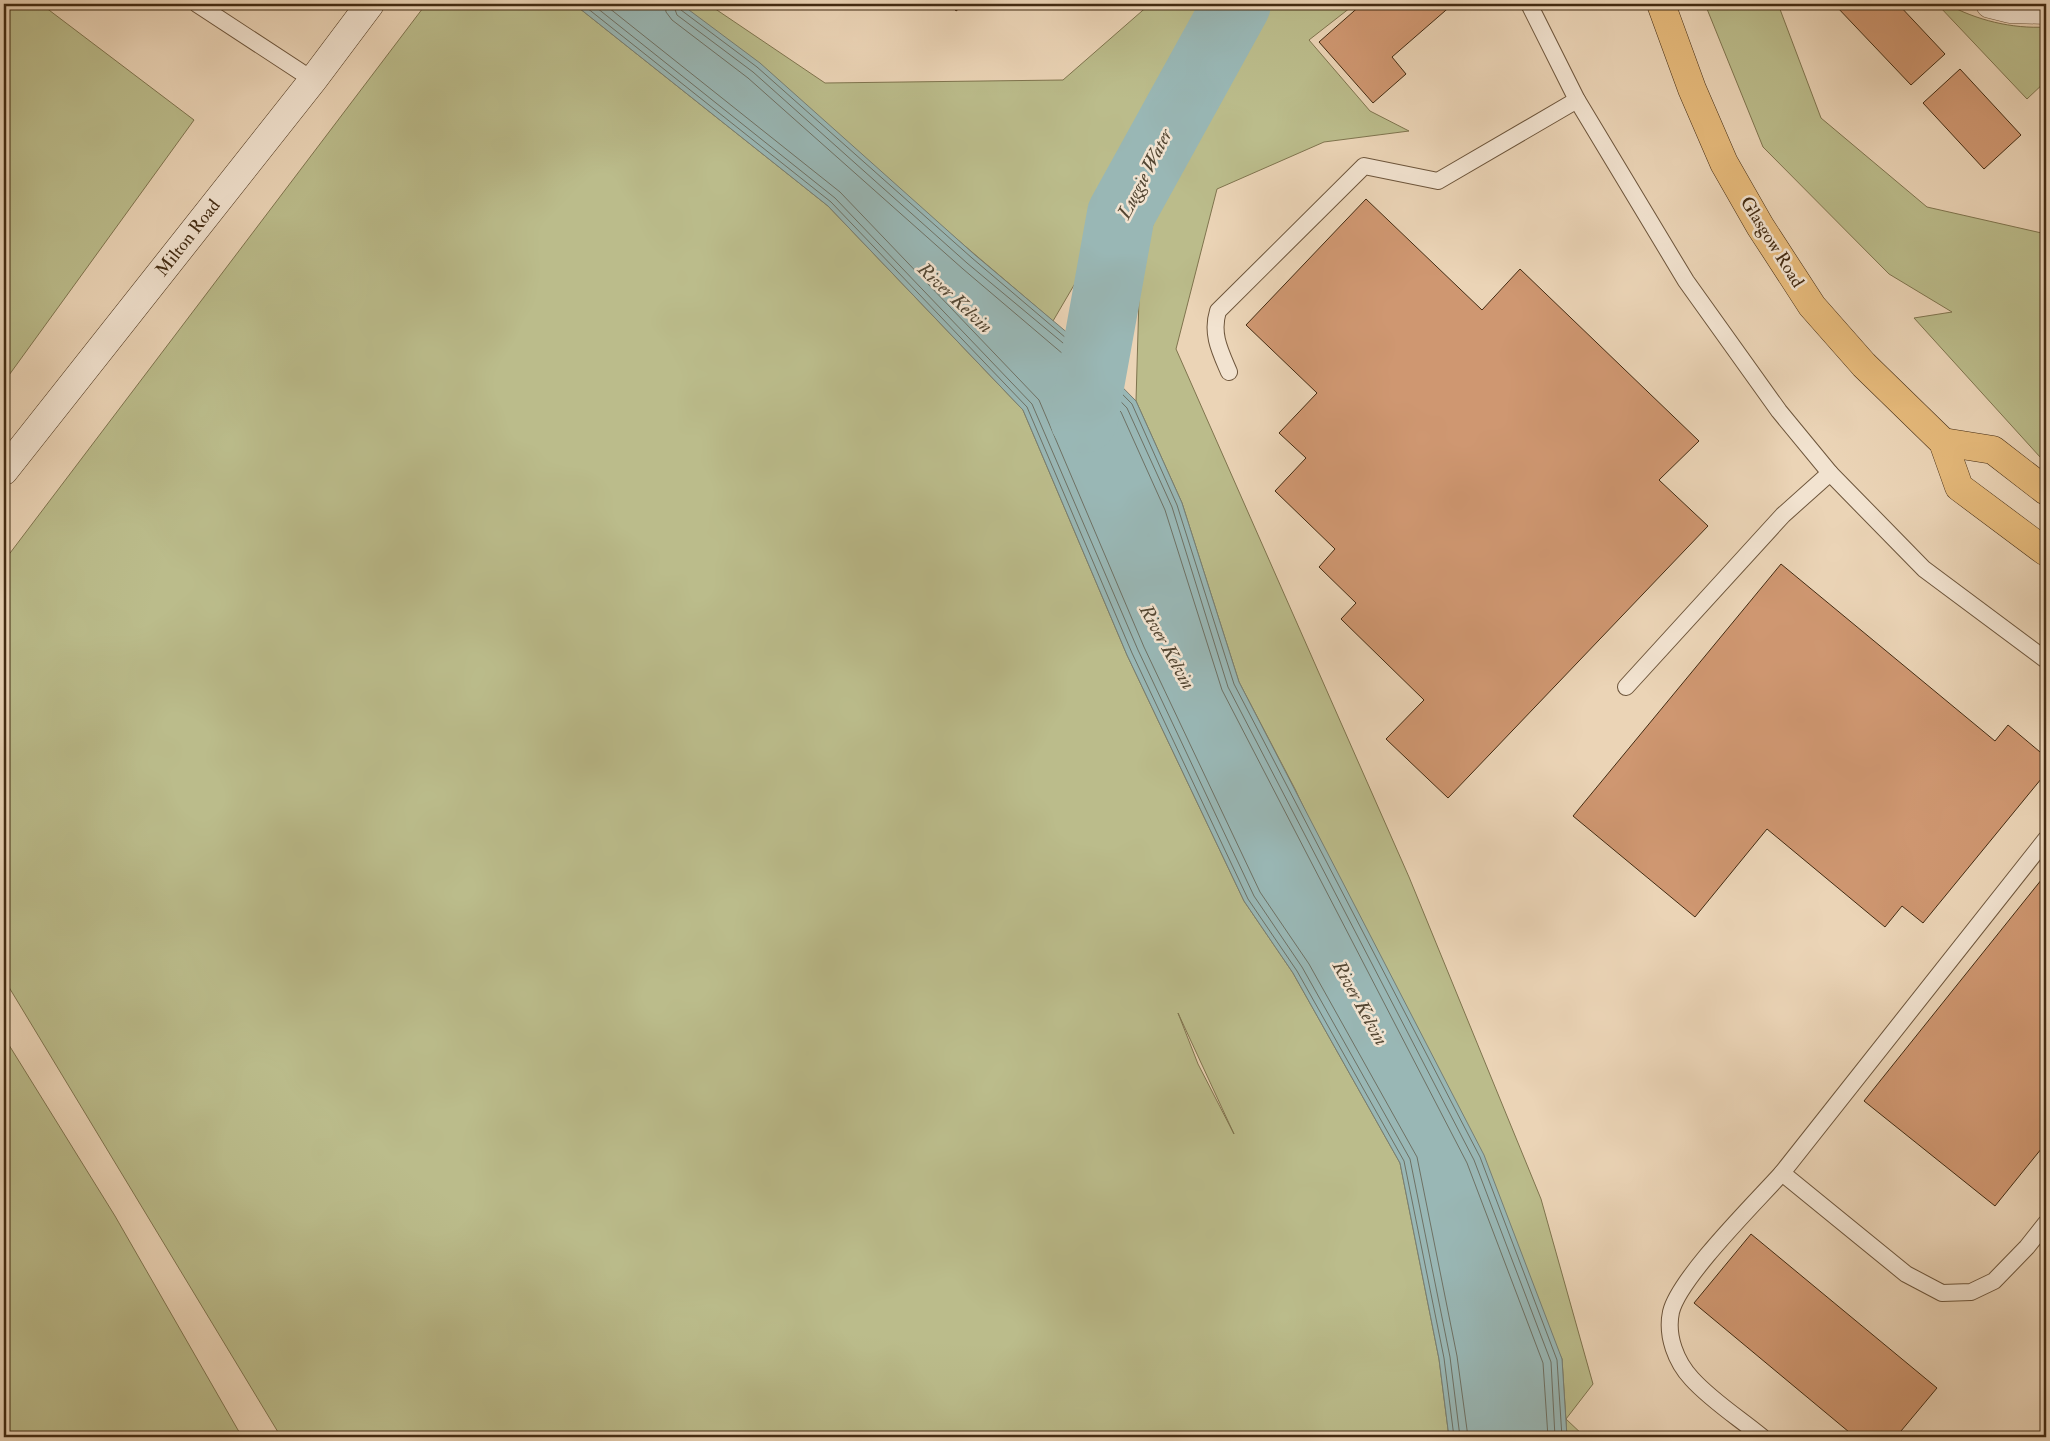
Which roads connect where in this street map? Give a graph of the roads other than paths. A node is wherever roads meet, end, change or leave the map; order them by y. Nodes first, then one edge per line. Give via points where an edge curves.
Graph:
1 (197, 4) edge
2 (370, 4) edge
3 (1529, 4) edge
4 (1661, 4) edge
5 (1990, 4) edge
6 (2046, 10) edge
7 (313, 80) junction
8 (1577, 100) junction
9 (1229, 372) dead end
10 (1942, 442) junction
11 (4, 471) edge
12 (1830, 473) junction
13 (2046, 491) edge
14 (2046, 552) edge
15 (2046, 660) edge
16 (1626, 687) dead end
17 (2046, 839) edge
18 (1782, 1173) junction
19 (2046, 1223) edge
20 (1762, 1437) edge

1 - 7 lane
2 - 7 main road, Milton Road
3 - 8 lane
4 - 10 main road, Glasgow Road via 1692,90 1724,163 1765,234 1812,306 1864,365
5 - 6 main road via 2010,10
7 - 11 main road, Milton Road
8 - 9 lane via 1438,181 1364,166 1218,311 1214,324 1215,338
8 - 12 lane via 1686,281 1779,410
10 - 13 main road via 1993,450
10 - 14 main road, Glasgow Road via 1960,486
12 - 15 lane via 1924,569
12 - 16 lane via 1783,515
17 - 18 lane
18 - 19 lane via 1906,1274 1942,1293 1971,1292 1994,1281
18 - 20 lane via 1711,1252 1680,1292 1671,1312 1670,1335 1675,1355 1691,1379

